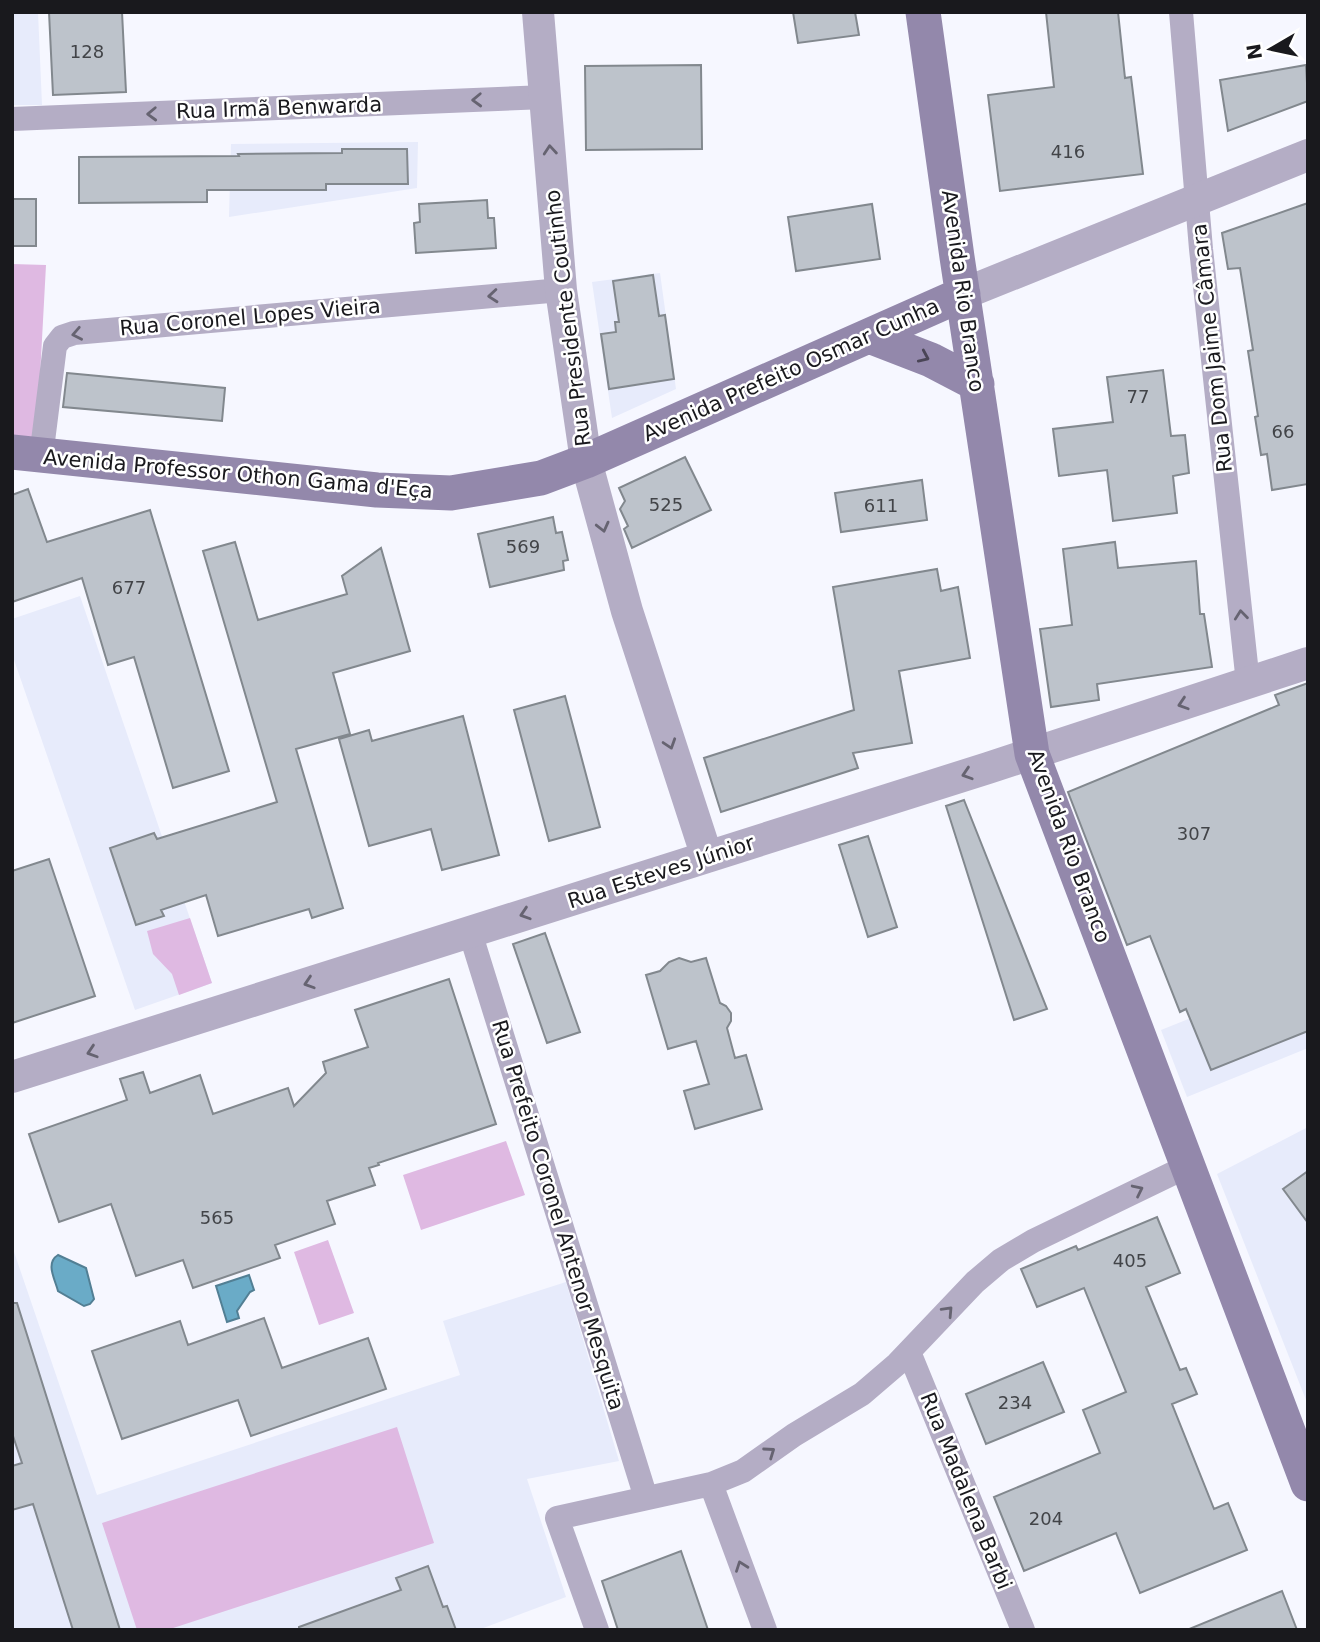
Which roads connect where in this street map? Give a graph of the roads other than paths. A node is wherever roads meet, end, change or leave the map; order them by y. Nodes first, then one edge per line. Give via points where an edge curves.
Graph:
1 (538, 12) edge
2 (923, 12) edge
3 (1181, 12) edge
4 (546, 97) junction
5 (12, 118) edge
6 (1308, 155) edge
7 (1196, 200) junction
8 (561, 290) junction
9 (963, 294) junction
10 (869, 336) junction
11 (977, 384) junction
12 (27, 454) edge
13 (586, 461) junction
14 (1308, 663) edge
15 (1248, 683) junction
16 (1032, 754) junction
17 (707, 857) junction
18 (470, 932) junction
19 (12, 1077) edge
20 (1188, 1166) junction
21 (909, 1352) junction
22 (711, 1484) junction
23 (1308, 1484) edge
24 (646, 1498) junction
25 (597, 1630) edge
26 (765, 1630) edge
27 (1023, 1630) edge

1 - 4 street, Rua Presidente Coutinho
2 - 9 main road, Avenida Rio Branco
3 - 7 street, Rua Dom Jaime Câmara
4 -> 5 street, Rua Irmã Benwarda
8 -> 4 street, Rua Presidente Coutinho
6 - 7 street, Avenida Prefeito Osmar Cunha
7 - 9 street, Avenida Prefeito Osmar Cunha
15 -> 7 street, Rua Dom Jaime Câmara
8 -> 12 street, Rua Coronel Lopes Vieira via 74,333 55,346
8 - 13 street, Rua Presidente Coutinho
9 - 10 main road, Avenida Prefeito Osmar Cunha
9 - 11 main road, Avenida Rio Branco
10 -> 11 main road via 932,360
10 - 13 main road, Avenida Prefeito Osmar Cunha
11 - 16 main road, Avenida Rio Branco
12 - 13 main road, Avenida Professor Othon Gama d'Eça via 377,490 451,493 541,478
13 -> 17 street, Rua Presidente Coutinho via 627,611
14 - 15 street, Rua Esteves Júnior
15 -> 16 street, Rua Esteves Júnior
16 -> 17 street, Rua Esteves Júnior
16 - 20 main road, Avenida Rio Branco
17 -> 18 street, Rua Esteves Júnior
18 -> 19 street, Rua Esteves Júnior
18 - 24 street, Rua Prefeito Coronel Antenor Mesquita
21 -> 20 street via 1001,1260
20 - 23 main road, Avenida Rio Branco
22 -> 21 street via 743,1471 862,1394
21 - 27 street, Rua Madalena Barbi
22 - 24 street
26 -> 22 street
24 - 25 street via 557,1518

